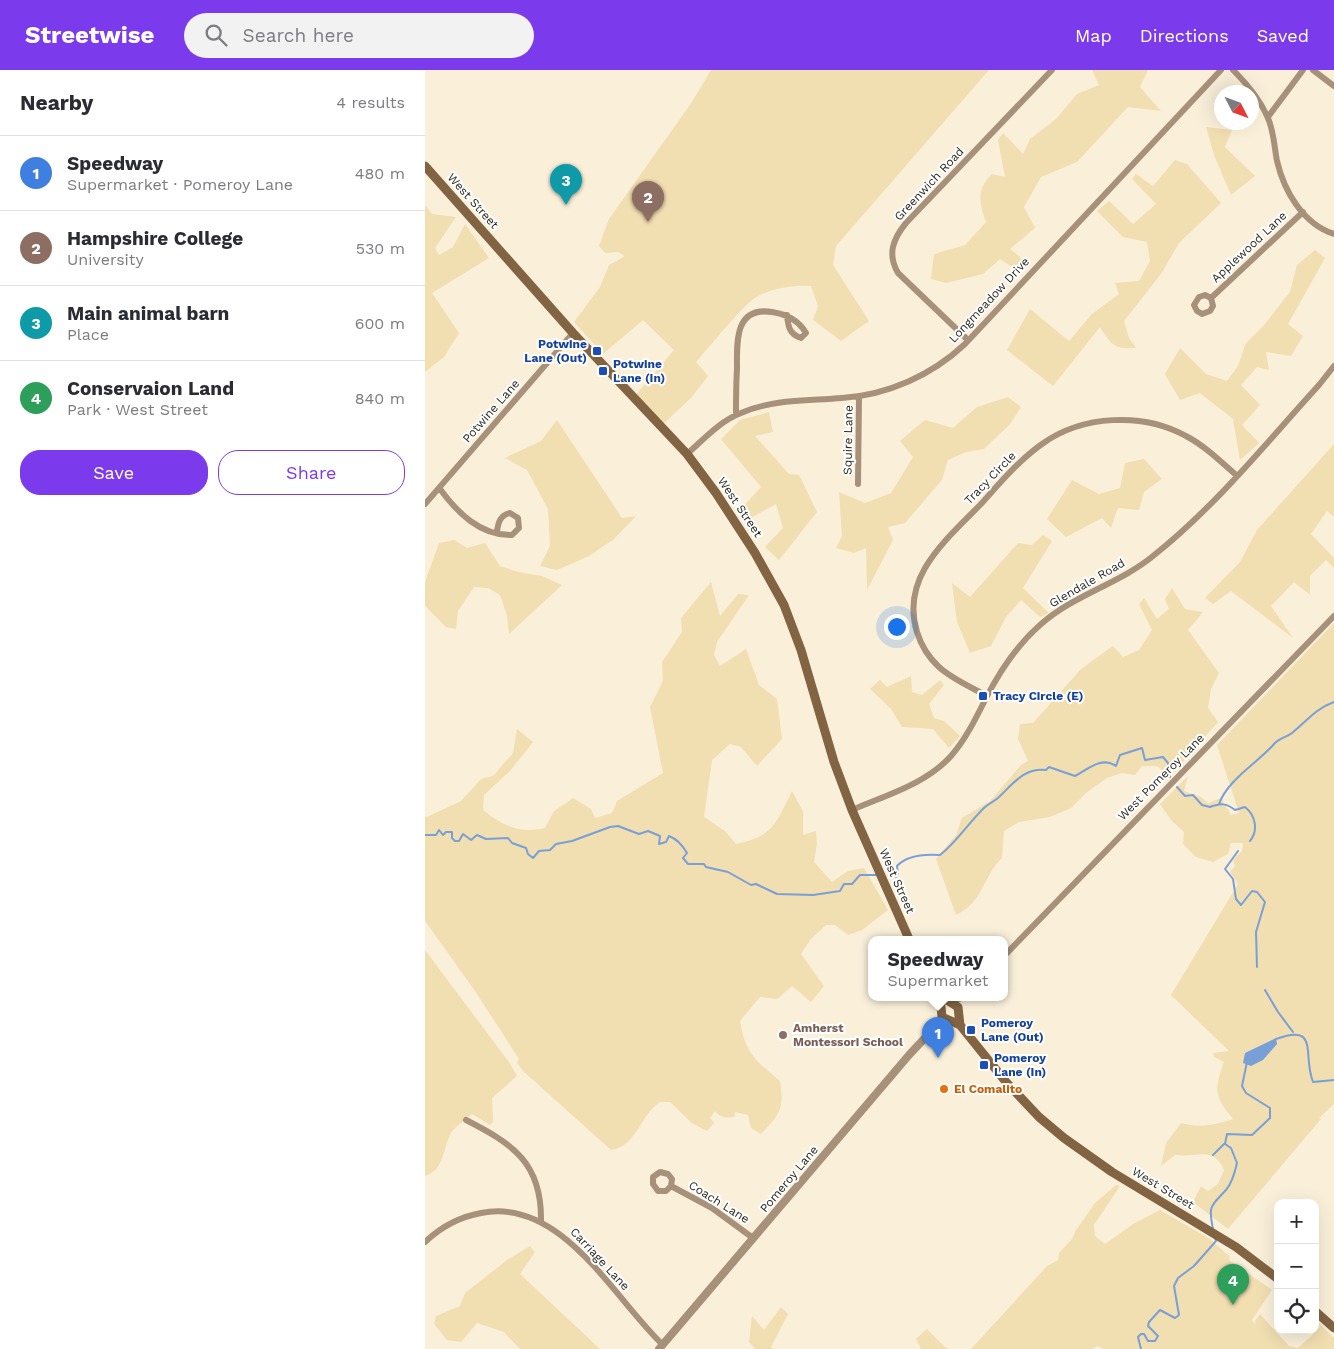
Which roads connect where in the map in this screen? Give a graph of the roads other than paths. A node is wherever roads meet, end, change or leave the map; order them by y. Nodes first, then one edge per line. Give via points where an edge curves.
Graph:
1 (1052, 70) edge
2 (1221, 70) edge
3 (1233, 70) edge
4 (1303, 70) edge
5 (1313, 70) edge
6 (1334, 86) edge
7 (1268, 117) junction
8 (425, 166) edge
9 (1303, 212) junction
10 (1334, 234) edge
11 (1211, 298) dead end
12 (787, 315) dead end
13 (573, 333) junction
14 (968, 340) junction
15 (1334, 366) edge
16 (859, 396) junction
17 (736, 415) junction
18 (687, 454) junction
19 (1236, 475) junction
20 (859, 484) dead end
21 (440, 489) junction
22 (425, 504) edge
23 (497, 532) dead end
24 (1334, 616) edge
25 (987, 696) junction
26 (852, 810) junction
27 (908, 936) edge
28 (1008, 952) edge
29 (941, 1001) edge
30 (954, 1001) edge
31 (962, 1001) edge
32 (951, 1002) junction
33 (941, 1010) junction
34 (959, 1012) junction
35 (949, 1021) junction
36 (938, 1024) junction
37 (960, 1024) junction
38 (466, 1120) dead end
39 (671, 1186) dead end
40 (541, 1221) junction
41 (753, 1238) junction
42 (425, 1242) edge
43 (1274, 1276) edge
44 (1319, 1315) edge
45 (1334, 1328) edge
46 (660, 1347) edge

1 - 14 street, Greenwich Road via 906,223 893,244 892,260 898,273
2 - 14 street, Longmeadow Drive
3 - 7 street via 1251,88
4 - 7 street
5 - 6 street
7 - 9 street via 1283,182
8 - 13 main road, West Street
9 - 10 street via 1317,226
9 - 11 street, Applewood Lane
12 - 17 street via 760,311 750,315 741,325 737,342
13 - 18 main road, West Street
13 - 21 street, Potwine Lane
14 - 16 street, Longmeadow Drive via 946,359 913,379
15 - 19 street, Glendale Road
16 - 17 street, Longmeadow Drive via 771,404
16 - 20 street, Squire Lane
17 - 18 street, Longmeadow Drive
18 - 26 main road, West Street via 716,493 784,604
19 - 25 street, Glendale Road via 1181,533 1151,558 1066,606 1040,625 1015,652
19 - 25 street, Tracy Circle via 1184,435 1158,425 1126,420 1091,423 1061,432 1020,462 937,550 922,571 914,596 915,626 927,654 946,672
21 - 22 street, Potwine Lane
21 - 23 street via 468,521
24 - 28 street, West Pomeroy Lane
25 - 26 street, Glendale Road via 965,738 940,766 915,783
26 - 27 main road, West Street
29 - 33 main road
30 - 32 street
31 - 34 street
32 - 33 main road
32 - 34 main road via 957,1005
33 - 35 main road
33 - 36 street, Pomeroy Lane
34 - 35 main road via 957,1018
34 - 37 main road
35 - 36 street
35 - 37 main road
36 - 41 street, Pomeroy Lane
37 - 43 main road, West Street via 1006,1082 1064,1138 1112,1172 1214,1233
38 - 40 street via 505,1141 526,1162 539,1193
39 - 41 street, Coach Lane via 712,1208
40 - 42 street, Carriage Lane via 509,1212 483,1212 453,1221
40 - 46 street, Carriage Lane via 573,1244
41 - 46 street, Pomeroy Lane
44 - 45 main road

